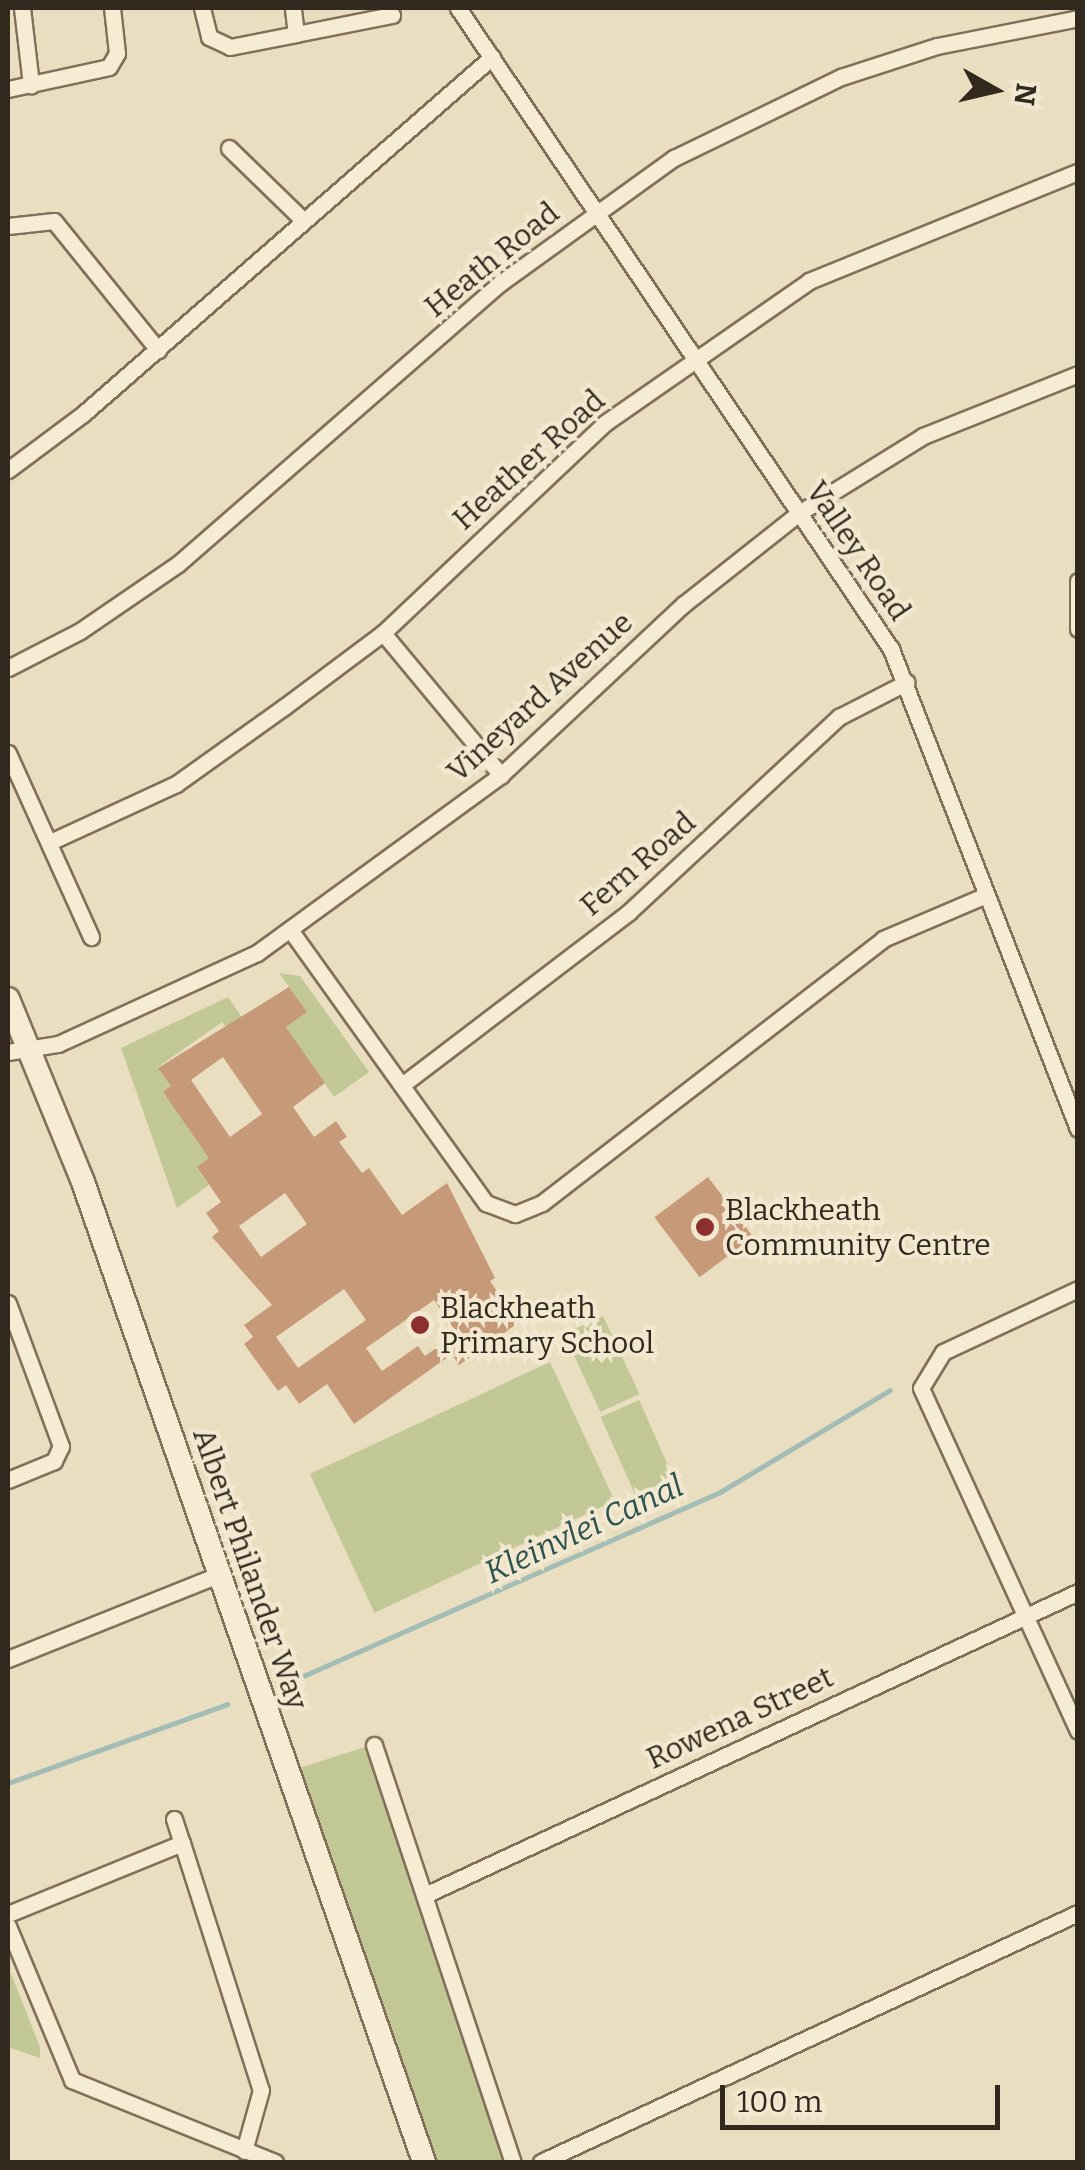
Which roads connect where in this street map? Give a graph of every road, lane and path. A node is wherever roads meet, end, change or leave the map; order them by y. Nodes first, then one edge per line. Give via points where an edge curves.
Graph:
1 (22, 8) edge
2 (112, 8) edge
3 (202, 8) edge
4 (293, 8) edge
5 (458, 8) edge
6 (392, 16) dead end
7 (1078, 18) edge
8 (296, 34) junction
9 (492, 57) junction
10 (32, 85) junction
11 (8, 89) edge
12 (228, 148) dead end
13 (1078, 172) edge
14 (596, 213) junction
15 (302, 220) junction
16 (8, 226) edge
17 (158, 350) junction
18 (696, 360) junction
19 (1078, 374) edge
20 (8, 470) edge
21 (799, 513) junction
22 (1078, 582) edge
23 (1078, 628) edge
24 (383, 632) junction
25 (8, 668) edge
26 (906, 682) junction
27 (8, 753) edge
28 (500, 776) junction
29 (50, 842) junction
30 (986, 895) junction
31 (291, 931) junction
32 (92, 937) dead end
33 (8, 999) edge
34 (32, 1048) junction
35 (8, 1052) edge
36 (402, 1085) junction
37 (1072, 1101) edge
38 (1078, 1129) edge
39 (1078, 1289) edge
40 (8, 1303) edge
41 (8, 1480) edge
42 (220, 1574) junction
43 (1078, 1592) edge
44 (1024, 1616) junction
45 (8, 1659) edge
46 (1078, 1731) edge
47 (374, 1746) dead end
48 (174, 1818) dead end
49 (182, 1844) junction
50 (425, 1895) junction
51 (1078, 1913) edge
52 (8, 1914) edge
53 (8, 1926) edge
54 (244, 2151) junction
55 (275, 2162) edge
56 (424, 2162) edge
57 (513, 2162) edge
58 (540, 2162) edge

1 - 10 street
2 - 10 street via 117,52 109,67
3 - 8 street via 206,31 220,45
4 - 8 street
5 - 9 street, Valley Road
6 - 8 street
7 - 14 street, Heath Road via 938,46 841,77 728,126
9 - 14 street, Valley Road
9 - 15 street
10 - 11 street
12 - 15 street
13 - 18 street, Heather Road via 809,281
14 - 18 street, Valley Road
14 - 25 street, Heath Road via 498,284 178,564 80,631
15 - 17 street
16 - 17 street via 54,222
17 - 20 street
18 - 21 street, Valley Road
18 - 24 street, Heather Road via 605,423
19 - 21 street, Vineyard Avenue via 923,436
21 - 26 street, Valley Road
21 - 28 street, Vineyard Avenue via 684,604
22 - 23 street
24 - 28 street
24 - 29 street, Heather Road via 176,784
26 - 30 street, Valley Road
26 - 36 street, Fern Road via 819,733 629,912
27 - 29 street
28 - 31 street, Vineyard Avenue
29 - 32 street
30 - 36 street via 883,940 542,1203 504,1213 486,1203
30 - 37 street, Valley Road
31 - 34 street, Vineyard Avenue via 127,1016
31 - 36 street
33 - 34 street, Albert Philander Way
34 - 35 street, Vineyard Avenue
34 - 42 street, Albert Philander Way
37 - 38 street, Valley Road
39 - 44 street via 943,1352 922,1382 938,1433
40 - 41 street via 60,1446 54,1461
42 - 45 street
42 - 56 street, Albert Philander Way
43 - 44 street, Rowena Street
44 - 46 street
44 - 50 street, Rowena Street
47 - 50 street
48 - 49 street
49 - 52 street
49 - 54 street via 261,2090
50 - 57 street
51 - 58 street
53 - 54 street via 68,2076
54 - 55 street

